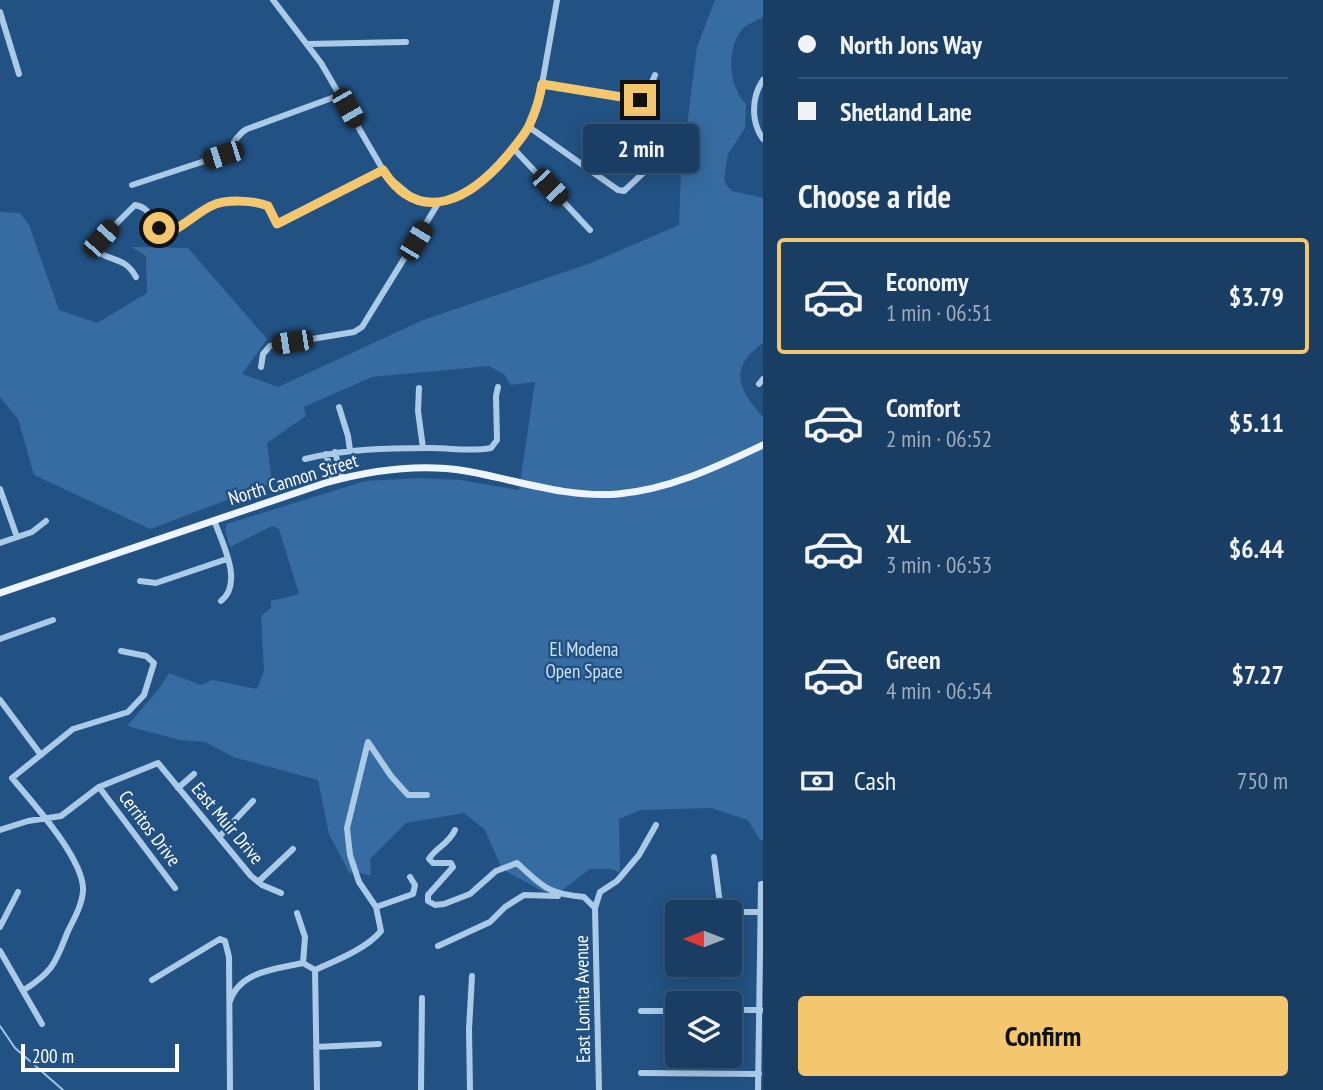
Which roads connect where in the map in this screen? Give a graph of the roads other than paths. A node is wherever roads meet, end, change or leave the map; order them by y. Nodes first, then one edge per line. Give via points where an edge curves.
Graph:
1 (272, 0) edge
2 (558, 0) edge
3 (0, 12) edge
4 (406, 42) dead end
5 (307, 44) junction
6 (19, 74) dead end
7 (654, 75) dead end
8 (763, 80) edge
9 (542, 84) junction
10 (340, 95) junction
11 (760, 95) edge
12 (529, 127) junction
13 (763, 139) edge
14 (513, 148) junction
15 (657, 160) dead end
16 (383, 170) junction
17 (132, 185) dead end
18 (439, 202) junction
19 (590, 230) dead end
20 (136, 277) dead end
21 (261, 367) dead end
22 (498, 387) dead end
23 (419, 388) dead end
24 (339, 407) dead end
25 (763, 445) edge
26 (423, 448) junction
27 (350, 450) junction
28 (335, 452) junction
29 (326, 454) junction
30 (304, 459) dead end
31 (342, 478) junction
32 (334, 480) junction
33 (0, 489) edge
34 (215, 520) junction
35 (46, 521) dead end
36 (17, 537) junction
37 (0, 543) edge
38 (227, 559) junction
39 (140, 581) dead end
40 (0, 593) edge
41 (220, 601) dead end
42 (53, 621) dead end
43 (0, 639) edge
44 (121, 651) dead end
45 (0, 701) edge
46 (41, 755) junction
47 (194, 774) dead end
48 (99, 787) junction
49 (178, 788) junction
50 (427, 795) dead end
51 (253, 801) dead end
52 (45, 819) junction
53 (656, 825) dead end
54 (0, 830) edge
55 (455, 830) dead end
56 (219, 837) junction
57 (293, 849) dead end
58 (714, 857) dead end
59 (410, 877) dead end
60 (258, 882) junction
61 (762, 884) edge
62 (175, 888) dead end
63 (18, 892) dead end
64 (281, 894) dead end
65 (563, 895) junction
66 (719, 900) edge
67 (376, 906) junction
68 (595, 908) junction
69 (742, 912) edge
70 (761, 912) junction
71 (298, 914) dead end
72 (0, 927) edge
73 (438, 946) dead end
74 (762, 949) edge
75 (0, 951) edge
76 (303, 963) junction
77 (315, 970) junction
78 (472, 976) dead end
79 (152, 980) dead end
80 (24, 990) junction
81 (422, 998) dead end
82 (230, 1003) junction
83 (742, 1010) edge
84 (761, 1010) junction
85 (641, 1011) dead end
86 (665, 1011) edge
87 (41, 1024) dead end
88 (379, 1044) dead end
89 (316, 1047) junction
90 (641, 1073) dead end
91 (759, 1074) junction
92 (230, 1090) edge
93 (317, 1090) edge
94 (421, 1090) edge
95 (470, 1090) edge
96 (599, 1090) edge
97 (758, 1090) edge

1 - 5 street
2 - 9 street
3 - 6 street
4 - 5 street
5 - 10 street
7 - 9 street via 645,100
8 - 11 street
9 - 12 street
10 - 16 street
10 - 17 street via 247,129 223,155
11 - 13 street via 754,119
12 - 14 street
12 - 15 street via 618,190 624,191
14 - 18 street via 475,187
14 - 19 street
16 - 18 street via 410,195
16 - 20 street via 277,224 268,206 258,202 212,205 172,231 159,228 147,209 130,207 96,245 96,251 121,261
18 - 21 street via 358,330 270,346
22 - 26 street via 496,444 474,451
23 - 26 street
24 - 27 street
25 - 31 main road, North Cannon Street via 689,479 617,494 556,492 445,468 398,468
26 - 27 street
27 - 28 street
28 - 29 street
28 - 31 street
29 - 30 street
29 - 32 street
31 - 32 main road, North Cannon Street
32 - 34 main road, North Cannon Street
33 - 36 street
34 - 38 street
34 - 40 main road, North Cannon Street
35 - 36 street
36 - 37 street
38 - 39 street via 156,583
38 - 41 street via 230,588
42 - 43 street
44 - 46 street via 146,656 154,663 144,695 128,712 73,729
45 - 46 street
46 - 52 street via 12,778
47 - 49 street
48 - 49 street, East Muir Drive via 158,763
48 - 52 street via 66,813
48 - 62 street, Cerritos Drive
49 - 56 street, East Muir Drive
50 - 67 street via 408,795 368,742 347,828 359,882
51 - 56 street
52 - 54 street
52 - 80 street via 78,866 82,898 46,976
53 - 68 street via 639,855 617,881 600,892
55 - 65 street via 429,859 453,867 428,895 428,901 444,904 470,894 496,871 517,863 543,887
56 - 60 street, East Muir Drive
57 - 60 street
58 - 66 street
59 - 67 street via 415,885 413,894
60 - 64 street, East Muir Drive
61 - 70 street
63 - 72 street
65 - 68 street via 584,897
65 - 73 street via 523,895 490,922
67 - 77 street via 381,931 376,937
68 - 96 street, East Lomita Avenue
69 - 70 street
70 - 74 street
71 - 76 street via 305,937
74 - 84 street
75 - 80 street
76 - 77 street
76 - 82 street via 252,976 237,987
77 - 89 street
78 - 95 street
79 - 82 street via 223,939 229,957
80 - 87 street
81 - 94 street
82 - 92 street
83 - 84 street
84 - 91 street
85 - 86 street
88 - 89 street
89 - 93 street
90 - 91 street
91 - 97 street

